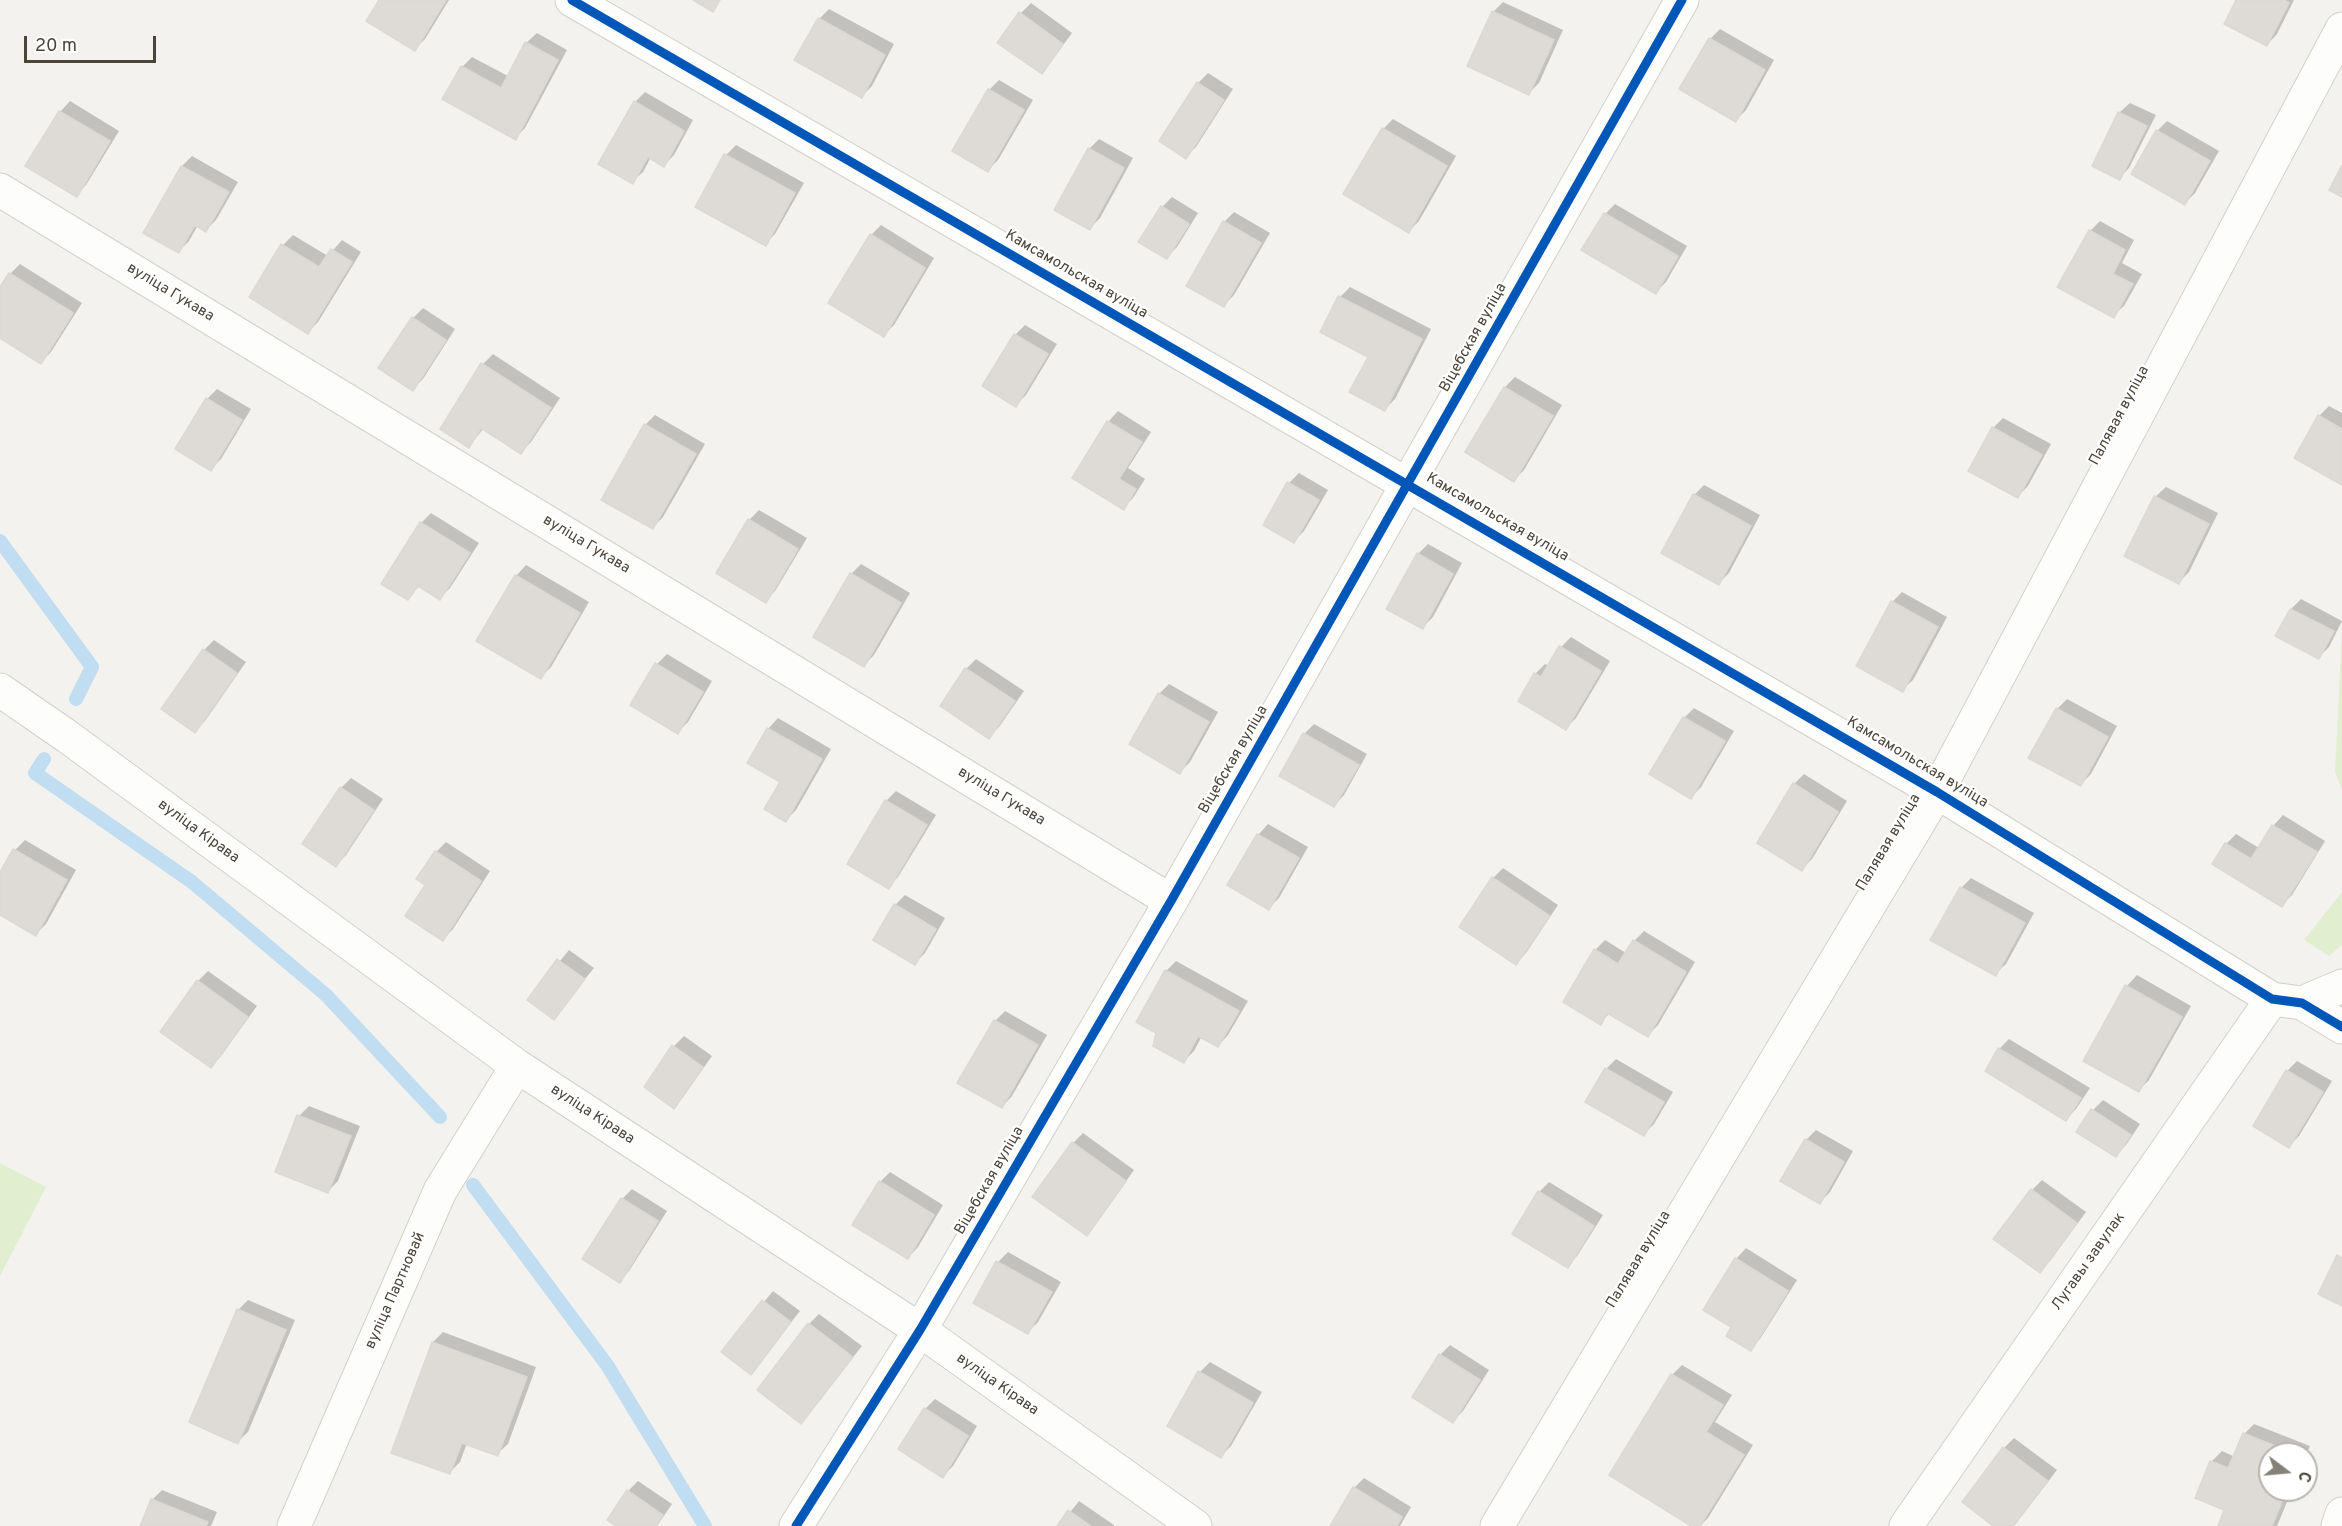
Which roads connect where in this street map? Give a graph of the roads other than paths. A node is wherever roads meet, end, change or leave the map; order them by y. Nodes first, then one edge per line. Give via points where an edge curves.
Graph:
1 (572, 0) edge
2 (1682, 0) edge
3 (2342, 29) edge
4 (0, 190) edge
5 (1409, 484) junction
6 (0, 690) edge
7 (1937, 792) junction
8 (1171, 901) junction
9 (2342, 986) edge
10 (2287, 1001) junction
11 (2342, 1027) edge
12 (517, 1066) junction
13 (920, 1330) junction
14 (2342, 1514) edge
15 (294, 1526) edge
16 (796, 1526) edge
17 (1195, 1526) edge
18 (1497, 1526) edge
19 (1906, 1526) edge
20 (2338, 1526) edge

1 - 5 street, Камсамольская вуліца
2 - 5 street, Віцебская вуліца
3 - 7 street, Палявая вуліца
4 - 8 street, вуліца Гукава
5 - 7 street, Камсамольская вуліца
5 - 8 street, Віцебская вуліца
6 - 12 street, вуліца Кірава
7 - 10 street, Камсамольская вуліца
7 - 18 street, Палявая вуліца
8 - 13 street, Віцебская вуліца
9 - 10 street
10 - 11 street, Камсамольская вуліца
10 - 19 street, Лугавы завулак
12 - 13 street, вуліца Кірава
12 - 15 street, вуліца Партновай via 440,1191
13 - 16 street, Віцебская вуліца
13 - 17 street, вуліца Кірава
14 - 20 street

